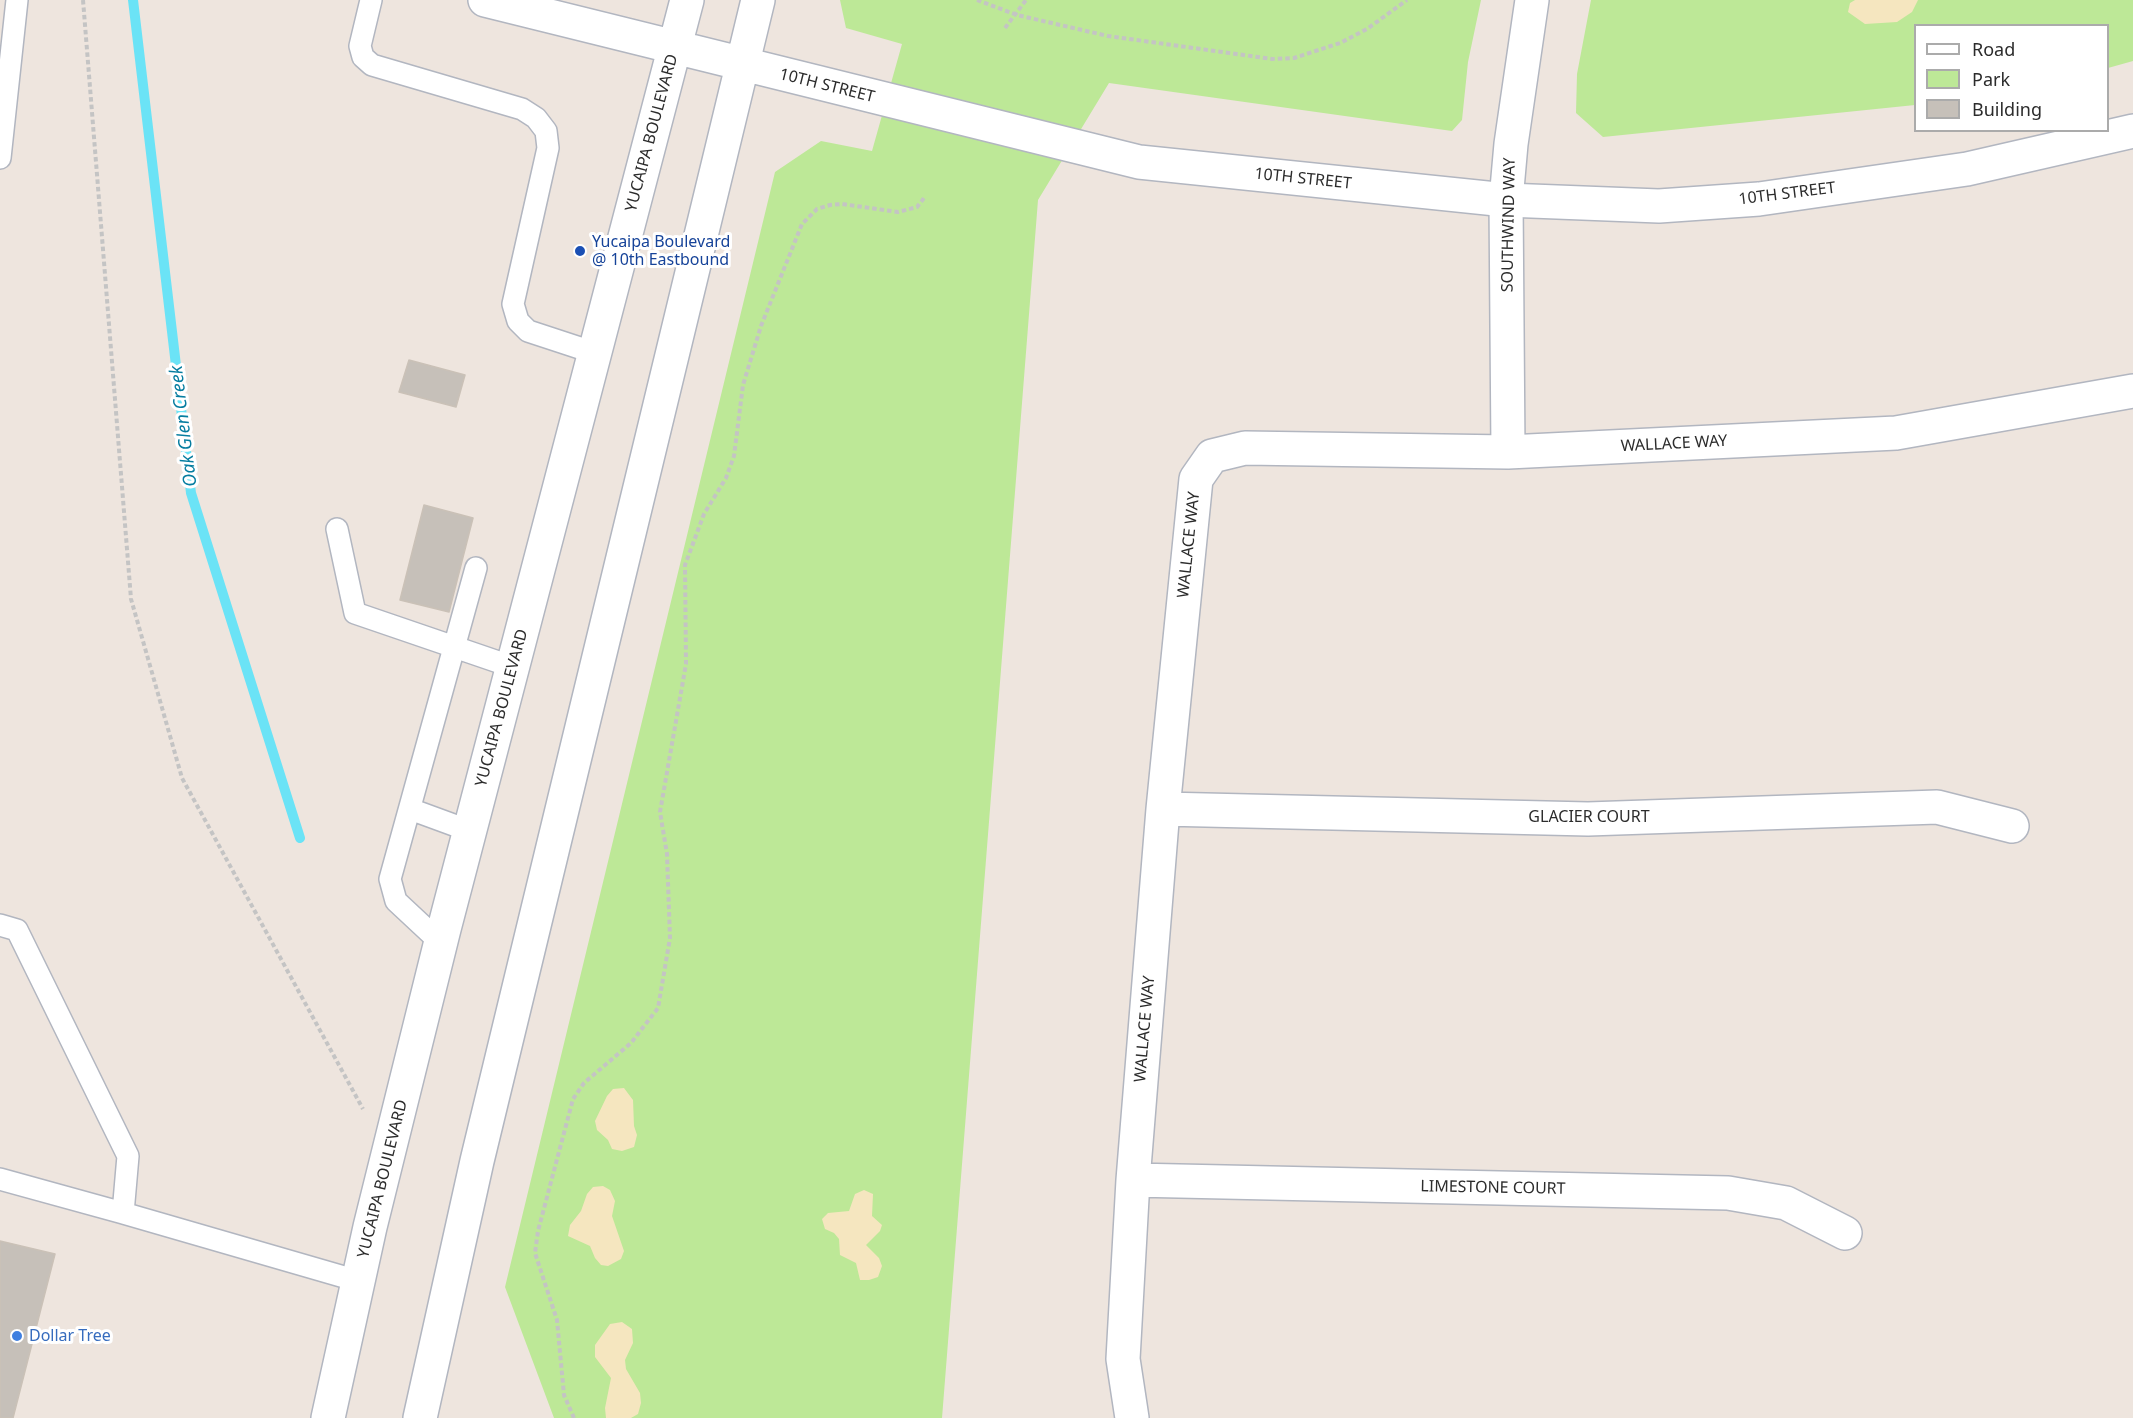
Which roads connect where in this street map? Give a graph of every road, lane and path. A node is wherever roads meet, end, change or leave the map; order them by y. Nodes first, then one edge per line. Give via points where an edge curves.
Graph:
1 (17, 0) edge
2 (82, 0) edge
3 (371, 0) edge
4 (485, 0) edge
5 (687, 0) edge
6 (758, 0) edge
7 (977, 0) edge
8 (1026, 0) edge
9 (1407, 0) edge
10 (1532, 0) edge
11 (1017, 15) junction
12 (1005, 28) dead end
13 (674, 49) junction
14 (741, 65) junction
15 (2133, 131) edge
16 (0, 158) edge
17 (924, 198) dead end
18 (1506, 200) junction
19 (595, 353) junction
20 (2133, 392) edge
21 (1508, 452) junction
22 (337, 529) dead end
23 (476, 568) dead end
24 (455, 647) junction
25 (513, 667) junction
26 (410, 809) junction
27 (1163, 809) junction
28 (2012, 826) dead end
29 (470, 831) junction
30 (0, 925) edge
31 (441, 943) junction
32 (363, 1109) dead end
33 (0, 1179) edge
34 (1133, 1180) junction
35 (123, 1213) junction
36 (1845, 1233) dead end
37 (358, 1281) junction
38 (328, 1418) edge
39 (420, 1418) edge
40 (574, 1418) edge
41 (1132, 1418) edge

1 - 16 lane
2 - 32 path via 131,599 182,778
3 - 19 lane via 360,46 363,57 372,65 522,110 536,118 546,131 548,148 513,304 518,321 528,331
4 - 13 street, 10TH STREET
5 - 13 street, YUCAIPA BOULEVARD
6 - 14 street
7 - 11 path
8 - 11 path
9 - 11 path via 1340,43 1294,58 1272,59 1108,36
10 - 18 street, SOUTHWIND WAY
11 - 12 path
13 - 14 street, 10TH STREET
13 - 19 street, YUCAIPA BOULEVARD
14 - 18 street, 10TH STREET via 1138,162
14 - 39 street via 479,1150
15 - 18 street, 10TH STREET via 1967,169 1759,199 1659,206
17 - 40 path via 917,207 898,212 830,205 817,209 802,224 761,326 743,385 734,456 726,478 704,514 685,566 686,664 660,812 667,854 670,938 658,1008 631,1043 584,1083 573,1099 535,1253 557,1320 564,1395
18 - 21 street, SOUTHWIND WAY
19 - 25 street, YUCAIPA BOULEVARD
20 - 21 street, WALLACE WAY via 1896,433
21 - 27 street, WALLACE WAY via 1245,448 1212,456 1196,479
22 - 24 lane via 355,613
23 - 24 lane
24 - 25 lane
24 - 26 lane
25 - 29 street, YUCAIPA BOULEVARD
26 - 29 lane
26 - 31 lane via 390,879 396,901
27 - 28 street, GLACIER COURT via 1588,819 1937,807
27 - 34 street, WALLACE WAY
29 - 31 street, YUCAIPA BOULEVARD
30 - 35 lane via 17,930 128,1156
31 - 37 street, YUCAIPA BOULEVARD
33 - 35 lane
34 - 36 street, LIMESTONE COURT via 1728,1192 1786,1203
34 - 41 street, WALLACE WAY via 1123,1359
35 - 37 lane
37 - 38 street, YUCAIPA BOULEVARD

